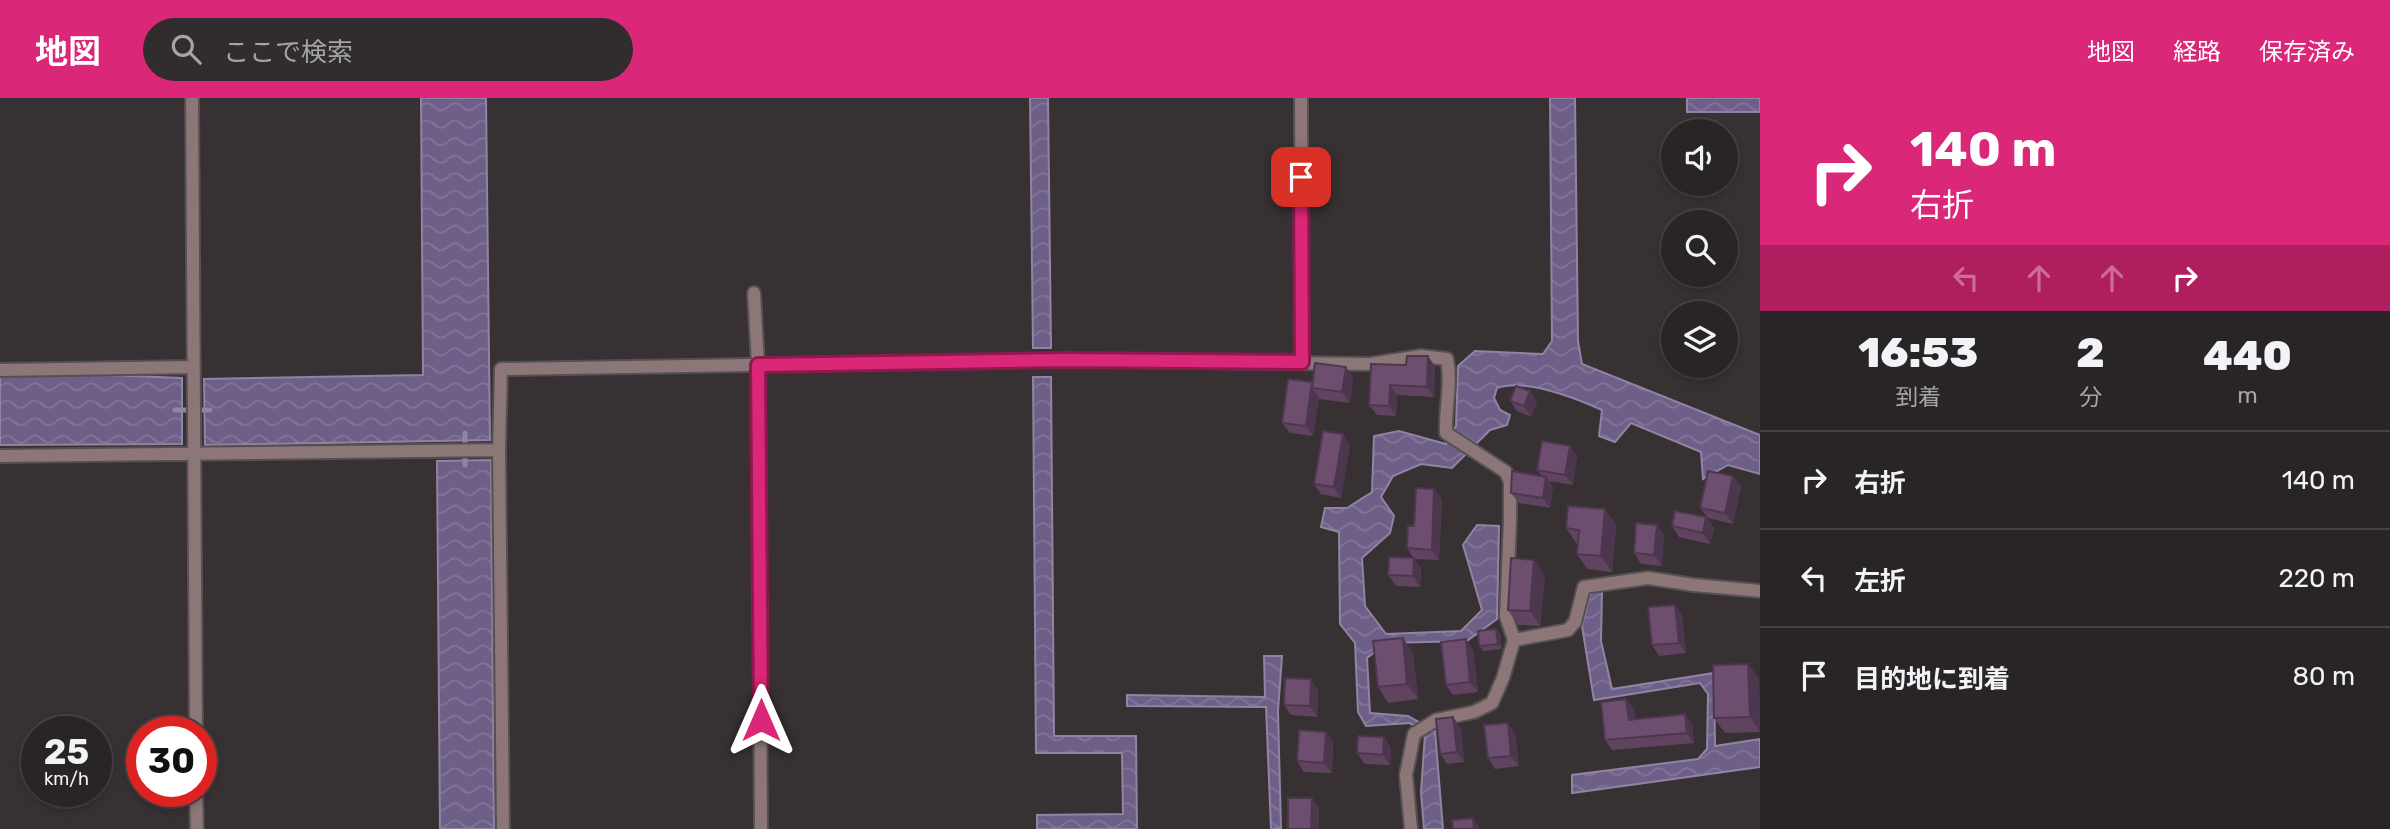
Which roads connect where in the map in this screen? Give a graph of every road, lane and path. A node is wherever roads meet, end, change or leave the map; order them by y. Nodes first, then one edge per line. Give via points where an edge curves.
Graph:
1 (192, 98) edge
2 (1301, 98) edge
3 (754, 293) dead end
4 (1302, 362) junction
5 (758, 365) junction
6 (192, 367) junction
7 (0, 370) edge
8 (499, 450) junction
9 (193, 454) junction
10 (0, 456) edge
11 (1760, 591) edge
12 (1514, 640) junction
13 (196, 716) edge
14 (196, 807) edge
15 (197, 829) edge
16 (503, 829) edge
17 (761, 829) edge
18 (1411, 829) edge

1 - 6 street
2 - 4 street
3 - 5 street
4 - 5 street
4 - 12 street via 1370,364 1421,356 1447,359 1446,433 1506,472 1510,482 1506,616
5 - 8 street via 501,369
5 - 17 street
6 - 7 street
6 - 9 street
8 - 9 street
8 - 16 street
9 - 10 street
9 - 13 street
11 - 12 street via 1648,578 1584,587 1575,622 1568,630
12 - 18 street via 1492,703 1436,720 1414,734 1406,775
14 - 15 street

